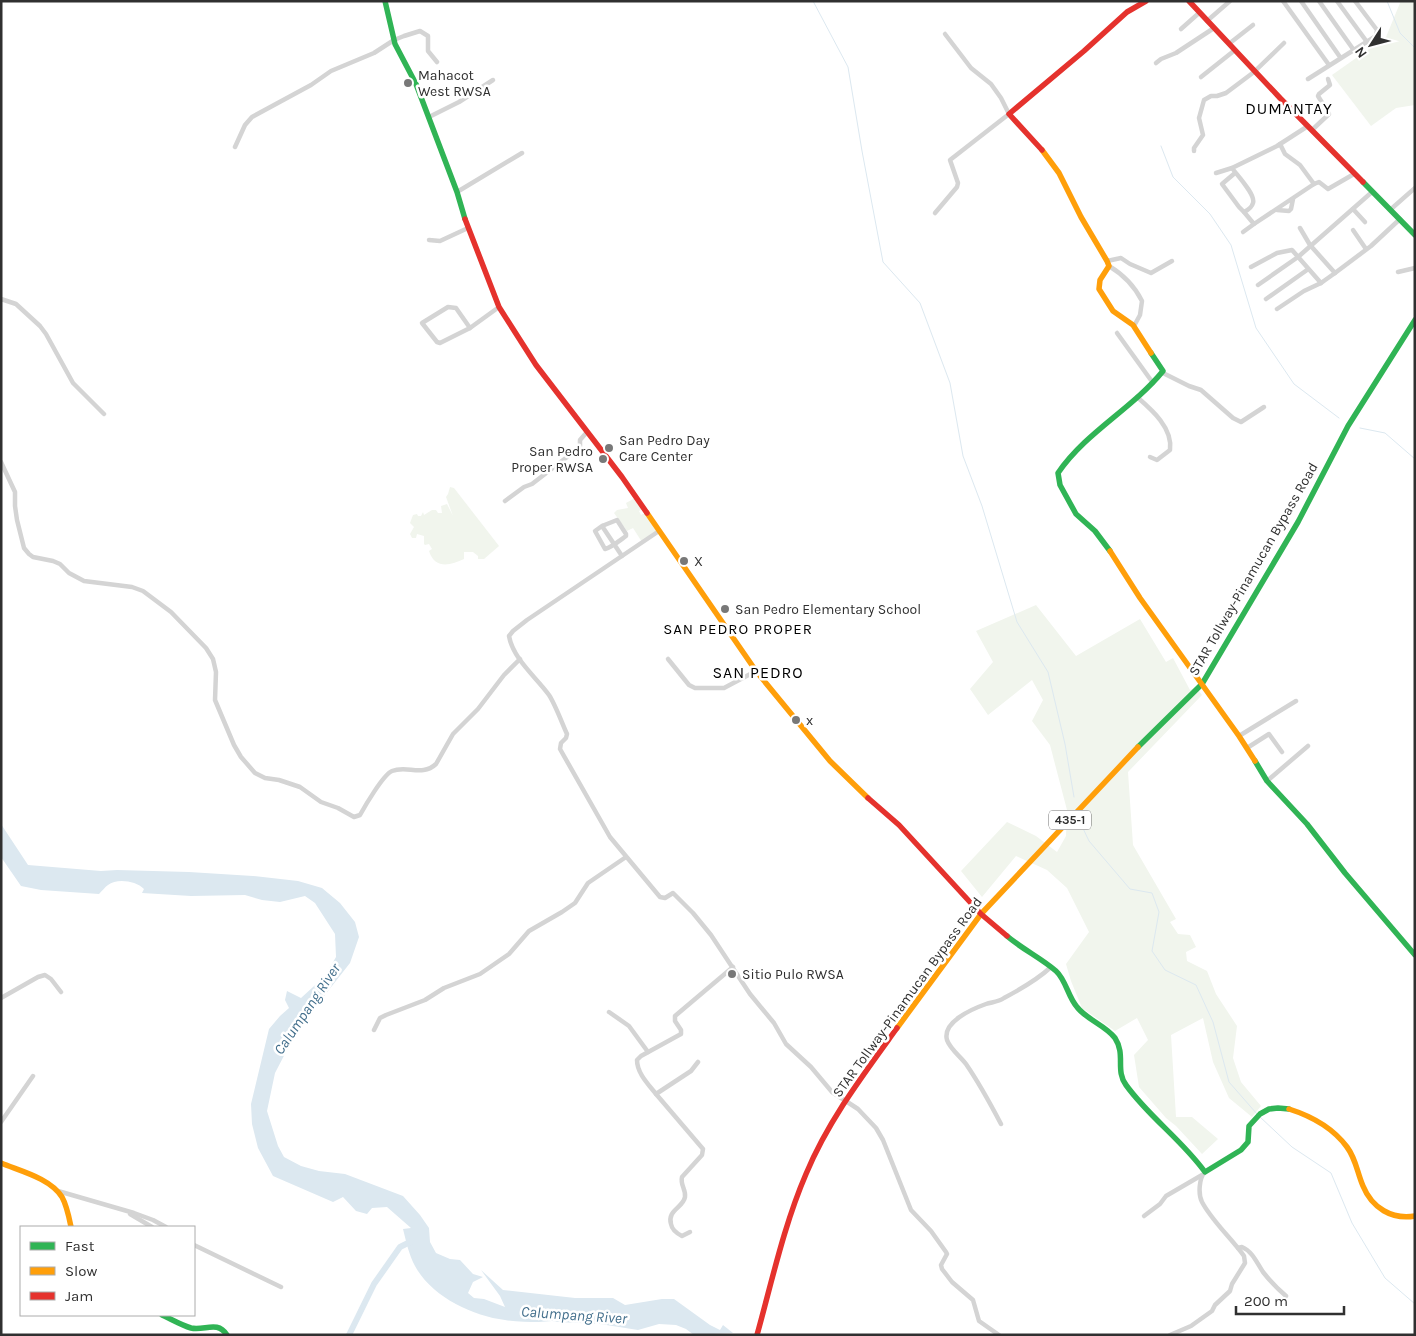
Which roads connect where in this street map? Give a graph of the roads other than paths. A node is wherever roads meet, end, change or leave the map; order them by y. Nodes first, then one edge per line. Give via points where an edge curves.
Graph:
1 (385, 1) edge
2 (1146, 1) edge
3 (1230, 1) edge
4 (1283, 1) edge
5 (1301, 1) edge
6 (1319, 1) edge
7 (1337, 1) edge
8 (1355, 1) edge
9 (1190, 2) edge
10 (1199, 13) junction
11 (1207, 20) junction
12 (1253, 24) dead end
13 (1214, 28) junction
14 (1182, 29) dead end
15 (945, 34) dead end
16 (394, 40) junction
17 (1367, 42) junction
18 (1230, 43) junction
19 (1284, 43) dead end
20 (1353, 49) junction
21 (1235, 50) junction
22 (1340, 57) junction
23 (438, 62) dead end
24 (1156, 63) dead end
25 (1329, 65) junction
26 (1254, 72) junction
27 (1201, 77) dead end
28 (1308, 79) dead end
29 (1328, 79) dead end
30 (493, 80) dead end
31 (1009, 114) junction
32 (429, 117) junction
33 (1310, 128) junction
34 (1280, 144) junction
35 (236, 147) dead end
36 (1194, 151) dead end
37 (522, 153) dead end
38 (1232, 168) junction
39 (1216, 173) dead end
40 (1235, 173) junction
41 (1354, 174) junction
42 (1314, 184) junction
43 (1415, 188) edge
44 (457, 192) junction
45 (1372, 192) junction
46 (1353, 209) junction
47 (1390, 210) junction
48 (1244, 212) junction
49 (935, 213) dead end
50 (1400, 219) junction
51 (1365, 222) dead end
52 (1254, 224) junction
53 (468, 228) junction
54 (1300, 228) dead end
55 (1353, 230) dead end
56 (1243, 232) dead end
57 (1415, 235) edge
58 (429, 240) dead end
59 (1310, 245) junction
60 (1366, 249) junction
61 (1298, 257) junction
62 (1172, 261) dead end
63 (1108, 263) junction
64 (1251, 267) dead end
65 (1415, 268) edge
66 (1307, 270) junction
67 (1398, 272) dead end
68 (1335, 273) junction
69 (1321, 283) junction
70 (1258, 285) dead end
71 (1, 299) edge
72 (1266, 299) dead end
73 (499, 307) junction
74 (1277, 309) dead end
75 (1415, 320) edge
76 (1134, 326) junction
77 (470, 328) junction
78 (1117, 333) dead end
79 (1163, 373) junction
80 (1153, 383) junction
81 (1137, 397) junction
82 (1264, 407) dead end
83 (104, 414) dead end
84 (587, 432) junction
85 (1150, 457) dead end
86 (1, 462) edge
87 (505, 501) dead end
88 (602, 526) junction
89 (659, 531) junction
90 (614, 544) junction
91 (622, 556) junction
92 (520, 658) junction
93 (668, 659) dead end
94 (756, 671) junction
95 (1202, 684) junction
96 (1296, 701) dead end
97 (1239, 736) junction
98 (1308, 746) dead end
99 (1247, 748) junction
100 (1282, 752) dead end
101 (1267, 781) junction
102 (626, 857) junction
103 (981, 914) junction
104 (1415, 955) edge
105 (1051, 966) junction
106 (733, 967) junction
107 (61, 992) dead end
108 (1, 998) edge
109 (609, 1012) dead end
110 (374, 1030) dead end
111 (648, 1052) junction
112 (698, 1062) dead end
113 (33, 1076) dead end
114 (656, 1094) junction
115 (845, 1100) junction
116 (1, 1122) edge
117 (1000, 1124) dead end
118 (1, 1163) edge
119 (1203, 1174) junction
120 (57, 1191) junction
121 (126, 1211) junction
122 (1144, 1216) dead end
123 (1415, 1216) edge
124 (71, 1226) edge
125 (150, 1226) edge
126 (164, 1226) edge
127 (690, 1232) dead end
128 (195, 1245) edge
129 (1238, 1248) junction
130 (281, 1287) dead end
131 (1286, 1296) dead end
132 (164, 1316) edge
133 (228, 1335) edge
134 (757, 1335) edge
135 (999, 1335) edge
136 (1170, 1335) edge

1 - 16 street
2 - 31 street via 1127,12
3 - 11 street
4 - 25 street
5 - 22 street
6 - 20 street
7 - 17 street
8 - 17 street via 1377,30 1376,36
9 - 10 street
10 - 11 street
10 - 14 street
11 - 13 street
12 - 18 street
13 - 18 street
13 - 24 street via 1176,54
15 - 31 street via 971,68 991,84
16 - 23 street via 424,32 428,36 429,53
16 - 32 street
16 - 35 street via 374,53 331,71 252,117
17 - 20 street
18 - 21 street
19 - 26 street
20 - 22 street
21 - 26 street
21 - 27 street
22 - 25 street
25 - 28 street
26 - 33 street
26 - 36 street via 1226,93 1204,100 1199,118 1203,135
29 - 33 street via 1330,85 1318,96 1329,114
30 - 32 street
31 - 49 street via 950,160 957,187
31 - 63 street via 1059,173
32 - 44 street
33 - 34 street
33 - 41 street
34 - 38 street
34 - 42 street via 1285,154 1300,165
37 - 44 street
38 - 39 street
38 - 40 street
40 - 48 street via 1253,198 1253,205
40 - 48 street via 1222,184
41 - 42 street via 1328,190 1319,182
41 - 45 street
42 - 52 street
43 - 47 street
44 - 53 street
45 - 46 street
45 - 47 street
46 - 51 street
46 - 59 street
47 - 50 street
48 - 52 street
50 - 57 street
50 - 60 street
52 - 56 street
53 - 58 street via 440,241
53 - 73 street
54 - 59 street
55 - 60 street
59 - 61 street
59 - 68 street
60 - 68 street
61 - 64 street via 1290,250
61 - 66 street
61 - 70 street
62 - 63 street via 1151,273 1121,258
63 - 76 street via 1132,284 1142,301
63 - 76 street via 1099,288 1113,311
65 - 67 street
66 - 69 street
66 - 72 street
68 - 69 street
69 - 74 street
71 - 83 street via 16,304 40,326 73,383
73 - 77 street
73 - 84 street via 536,365
75 - 95 street, STAR Tollway-Pinamucan Bypass Road / 435-1 via 1348,426 1298,522
76 - 79 street
77 - 77 street via 440,343 422,323 453,307
78 - 80 street
79 - 80 street
79 - 82 street via 1201,390 1237,421 1243,421
80 - 81 street
81 - 85 street via 1164,425 1171,442 1170,450 1161,458
81 - 95 street via 1109,418 1066,461 1059,470 1058,481 1076,514 1098,535
84 - 87 street via 580,440 580,447
84 - 89 street
86 - 92 street via 15,492 17,520 24,548 29,554 33,558 60,564 84,581 142,591 171,612 213,659 215,700 237,751 255,774 300,787 354,817 360,815 390,772 432,768 453,734
88 - 90 street
88 - 90 street via 595,531 605,549
88 - 90 street via 617,520 626,534
89 - 91 street
89 - 94 street
90 - 91 street
91 - 92 street via 513,631 509,636 510,643
92 - 102 street via 554,702 567,734 560,748 596,815
93 - 94 street via 689,685 696,688 724,688
94 - 103 street via 830,761 899,825
95 - 97 street
95 - 103 street, STAR Tollway-Pinamucan Bypass Road / 435-1 via 1162,722
96 - 97 street
97 - 99 street
98 - 101 street
99 - 100 street via 1269,734
99 - 101 street
101 - 104 street via 1302,818
102 - 106 street via 660,897 674,894 705,927
102 - 110 street via 588,884 575,903 529,931 509,954 480,974 380,1018
103 - 105 street via 1011,940
103 - 115 street, STAR Tollway-Pinamucan Bypass Road / 435-1
105 - 117 street via 1028,985 956,1019 948,1030 947,1039 966,1064
105 - 119 street via 1061,976 1077,1008 1108,1031 1120,1045 1121,1077 1127,1086 1155,1119 1192,1154
106 - 111 street via 675,1016 681,1034
106 - 115 street via 786,1044 832,1092
107 - 108 street via 45,975
109 - 111 street via 629,1026
111 - 114 street via 637,1060 637,1064
112 - 114 street via 691,1071
113 - 116 street
114 - 127 street via 703,1149 702,1156 680,1180 684,1200 670,1218 676,1232 682,1236
115 - 134 street, STAR Tollway-Pinamucan Bypass Road / 435-1 via 806,1173 794,1205
115 - 135 street via 858,1109 883,1140 911,1210 946,1252 942,1269 973,1300 979,1321
118 - 120 street
119 - 122 street via 1166,1196
119 - 123 street via 1241,1150 1248,1142 1249,1126 1263,1112 1275,1108 1288,1109 1309,1116 1332,1131 1346,1146 1358,1167 1365,1192 1385,1213 1403,1219
119 - 129 street via 1202,1202
120 - 121 street
120 - 124 street
121 - 125 street
121 - 126 street
128 - 130 street
129 - 131 street via 1248,1250
129 - 136 street via 1246,1259 1228,1294 1208,1314
132 - 133 street via 192,1328 223,1329

